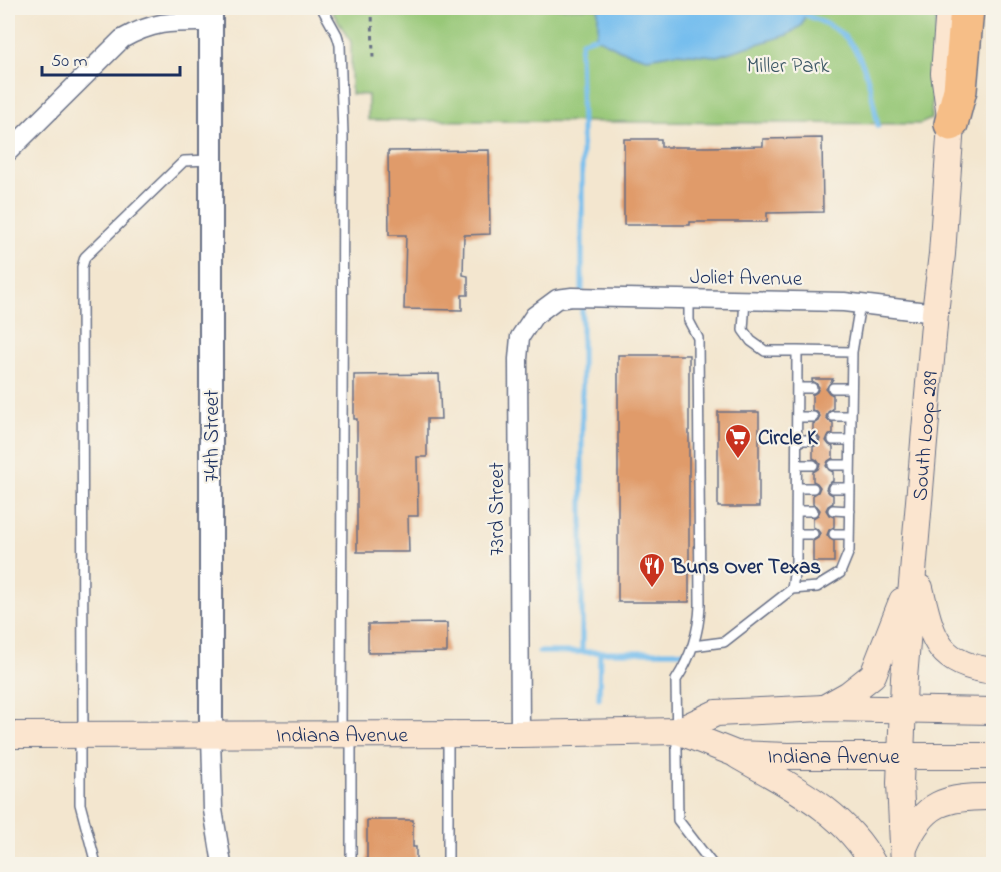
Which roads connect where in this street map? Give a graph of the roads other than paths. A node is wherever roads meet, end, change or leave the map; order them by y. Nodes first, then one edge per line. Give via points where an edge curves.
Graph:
1 (322, 8) edge
2 (949, 8) edge
3 (967, 8) edge
4 (211, 15) edge
5 (951, 124) junction
6 (8, 152) edge
7 (211, 160) junction
8 (557, 299) joint
9 (689, 299) junction
10 (745, 300) junction
11 (860, 304) junction
12 (935, 313) junction
13 (797, 351) junction
14 (852, 352) junction
15 (797, 388) junction
16 (812, 388) dead end
17 (832, 388) dead end
18 (851, 388) junction
19 (833, 416) dead end
20 (851, 416) junction
21 (797, 417) junction
22 (813, 417) dead end
23 (797, 441) junction
24 (813, 441) dead end
25 (833, 441) dead end
26 (851, 441) junction
27 (797, 465) junction
28 (813, 465) dead end
29 (833, 465) dead end
30 (850, 465) junction
31 (797, 488) junction
32 (813, 488) dead end
33 (833, 488) dead end
34 (850, 488) junction
35 (833, 510) dead end
36 (796, 511) junction
37 (813, 511) dead end
38 (850, 511) junction
39 (796, 534) junction
40 (813, 534) dead end
41 (834, 534) dead end
42 (849, 534) junction
43 (915, 567) junction
44 (792, 589) junction
45 (693, 646) junction
46 (993, 671) edge
47 (824, 708) junction
48 (903, 710) junction
49 (993, 711) edge
50 (678, 731) junction
51 (448, 734) junction
52 (520, 734) junction
53 (8, 735) edge
54 (82, 735) junction
55 (211, 735) junction
56 (346, 735) junction
57 (736, 754) junction
58 (901, 756) junction
59 (993, 756) edge
60 (993, 797) edge
61 (703, 853) junction
62 (904, 857) edge
63 (96, 864) edge
64 (222, 864) edge
65 (351, 864) edge
66 (448, 864) edge
67 (704, 864) edge
68 (712, 864) edge
69 (873, 864) edge

1 - 56 lane via 340,45 343,135
2 - 5 main road, South Loop 289 via 944,73
3 - 5 highway via 960,90
4 - 6 street via 154,24 122,39
4 - 7 street, 74th Street
5 - 12 main road, South Loop 289
7 - 54 lane via 184,161 85,257 82,267
7 - 55 street, 74th Street
8 - 9 street, Joliet Avenue
8 - 52 street, 73rd Street via 534,316 520,337
9 - 10 street, Joliet Avenue
9 - 45 lane via 689,321 699,350 700,620
10 - 11 street, Joliet Avenue
10 - 13 lane via 743,330 751,341 765,351
11 - 12 street, Joliet Avenue
11 - 14 lane
12 - 43 main road, South Loop 289
13 - 14 lane
13 - 15 lane
14 - 18 lane
15 - 16 lane
15 - 21 lane
17 - 18 lane
18 - 20 lane
19 - 20 lane
20 - 26 lane
21 - 22 lane
21 - 23 lane
23 - 24 lane
23 - 27 lane
25 - 26 lane
26 - 30 lane
27 - 28 lane
27 - 31 lane
29 - 30 lane
30 - 34 lane
31 - 32 lane
31 - 36 lane
33 - 34 lane
34 - 38 lane
35 - 38 lane
36 - 37 lane
36 - 39 lane
38 - 42 lane
39 - 40 lane
39 - 44 lane
41 - 42 lane
42 - 44 lane via 849,551 840,573 817,587
43 - 46 main road via 930,630 944,652 964,665
43 - 47 main road via 873,675
43 - 48 main road, South Loop 289
44 - 45 lane via 724,642
45 - 50 lane via 676,680
47 - 48 main road, Indiana Avenue
47 - 50 main road, Indiana Avenue via 716,713
48 - 49 main road, Indiana Avenue
48 - 58 main road, South Loop 289
50 - 52 main road, Indiana Avenue
50 - 57 main road, Indiana Avenue
50 - 61 lane via 678,820
51 - 52 main road, Indiana Avenue
51 - 56 main road, Indiana Avenue
51 - 66 lane
53 - 54 main road, Indiana Avenue
54 - 55 main road, Indiana Avenue
54 - 63 lane via 80,804
55 - 56 main road, Indiana Avenue
55 - 64 street, 74th Street via 213,810
56 - 65 lane
57 - 58 main road, Indiana Avenue
57 - 69 main road via 820,805 847,828
58 - 59 main road, Indiana Avenue
58 - 62 main road, South Loop 289
60 - 62 main road via 961,798 933,807 911,831
61 - 67 lane
61 - 68 lane

